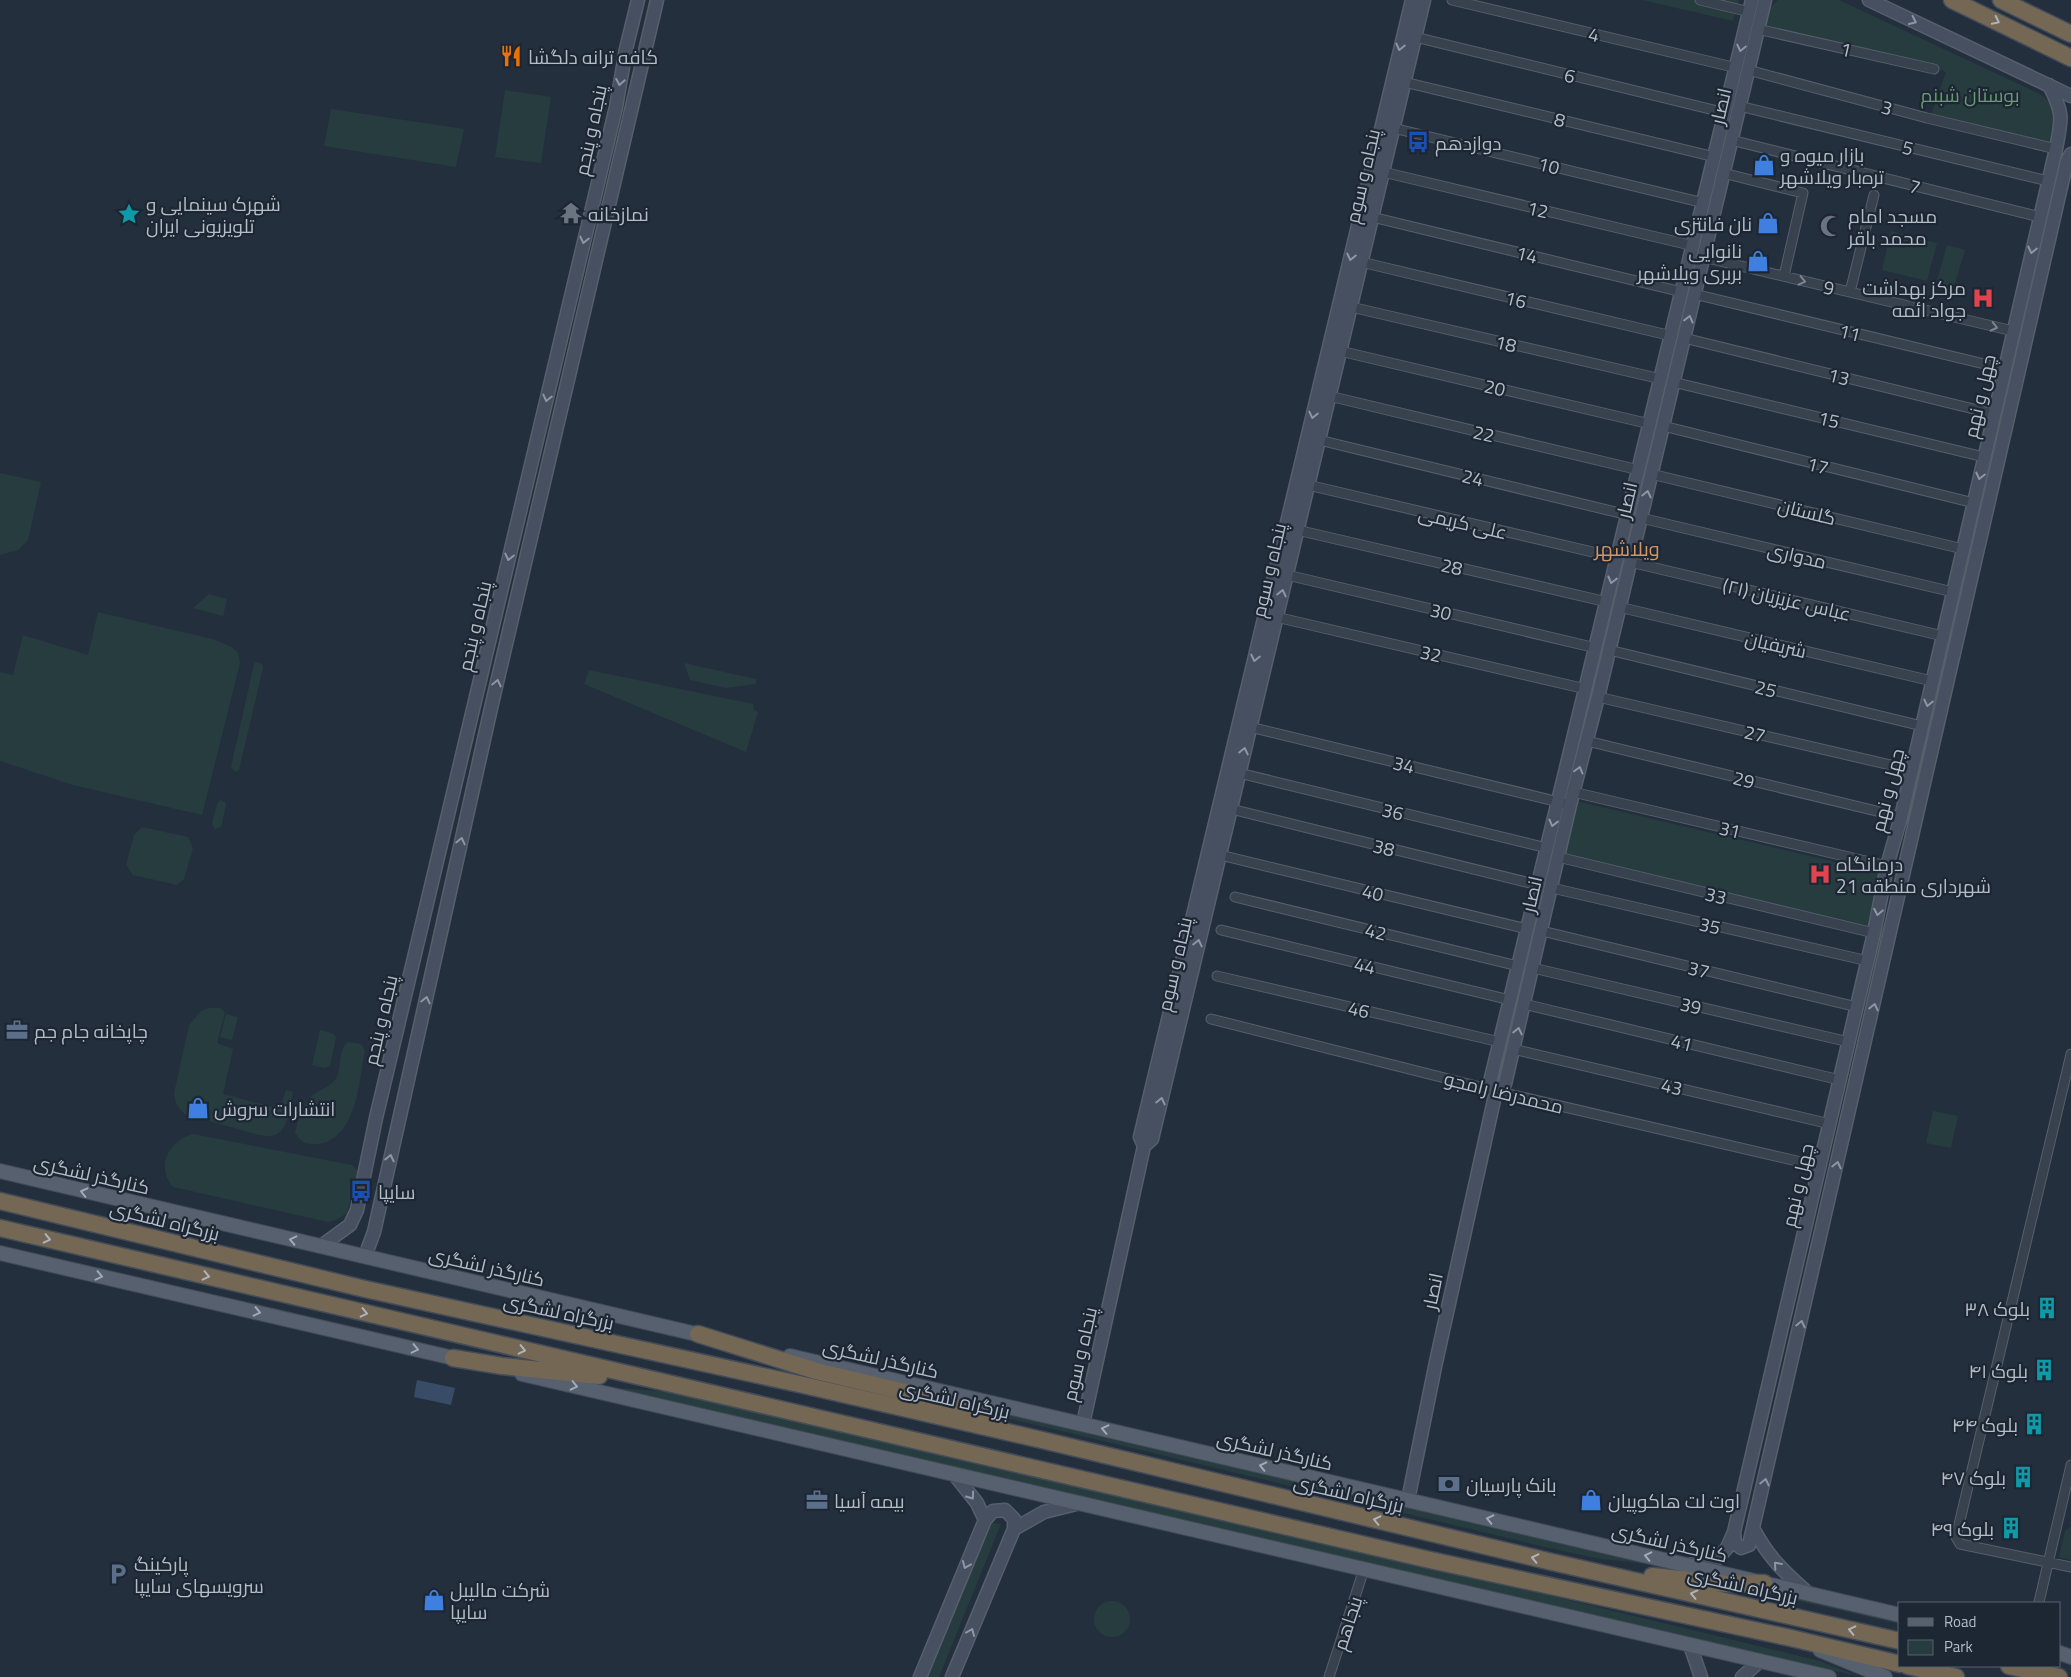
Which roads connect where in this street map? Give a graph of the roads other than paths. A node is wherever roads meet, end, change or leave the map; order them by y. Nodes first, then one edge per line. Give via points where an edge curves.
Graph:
1 (638, 0) edge
2 (657, 0) edge
3 (1412, 0) edge
4 (1424, 0) edge
5 (1452, 0) edge
6 (1700, 0) edge
7 (1869, 0) edge
8 (1952, 0) edge
9 (2001, 0) edge
10 (1759, 4) edge
11 (1757, 29) junction
12 (2071, 34) edge
13 (1415, 37) junction
14 (2070, 58) edge
15 (1742, 69) junction
16 (1934, 69) dead end
17 (1404, 82) junction
18 (2049, 85) junction
19 (2071, 96) edge
20 (1739, 106) junction
21 (616, 107) junction
22 (631, 110) junction
23 (1726, 113) junction
24 (2071, 124) edge
25 (1393, 128) junction
26 (2059, 134) junction
27 (1731, 140) junction
28 (2056, 149) junction
29 (2071, 154) edge
30 (1715, 157) junction
31 (1383, 172) junction
32 (1723, 173) junction
33 (2048, 181) junction
34 (1874, 195) dead end
35 (1704, 203) junction
36 (1372, 217) junction
37 (2040, 217) junction
38 (1694, 246) junction
39 (1703, 257) junction
40 (1361, 262) junction
41 (1784, 276) junction
42 (1850, 292) junction
43 (1688, 293) junction
44 (1351, 306) junction
45 (2013, 331) junction
46 (1678, 337) junction
47 (1340, 351) junction
48 (2005, 369) junction
49 (1667, 381) junction
50 (1329, 396) junction
51 (1994, 414) junction
52 (1656, 425) junction
53 (1319, 440) junction
54 (1984, 456) junction
55 (1645, 472) junction
56 (1308, 485) junction
57 (1974, 503) junction
58 (1634, 516) junction
59 (1297, 530) junction
60 (1963, 549) junction
61 (1618, 558) junction
62 (1630, 562) junction
63 (1287, 575) junction
64 (1953, 592) junction
65 (1607, 602) junction
66 (1620, 607) junction
67 (1276, 617) junction
68 (1943, 636) junction
69 (1596, 648) junction
70 (1609, 650) junction
71 (1932, 681) junction
72 (1586, 689) junction
73 (1598, 696) junction
74 (474, 704) junction
75 (491, 708) junction
76 (1922, 726) junction
77 (1250, 727) junction
78 (1587, 741) junction
79 (1912, 770) junction
80 (1239, 773) junction
81 (1567, 799) junction
82 (1231, 809) junction
83 (1901, 817) junction
84 (1547, 848) junction
85 (1220, 855) junction
86 (1558, 857) junction
87 (1887, 866) junction
88 (1538, 885) junction
89 (1552, 888) junction
90 (1234, 897) dead end
91 (1527, 929) junction
92 (1220, 930) dead end
93 (1542, 931) junction
94 (1874, 933) junction
95 (1868, 961) junction
96 (1518, 966) junction
97 (1533, 968) junction
98 (1218, 976) dead end
99 (1510, 1000) junction
100 (1524, 1004) junction
101 (1857, 1007) junction
102 (1211, 1019) dead end
103 (1500, 1042) junction
104 (1849, 1042) junction
105 (1513, 1049) junction
106 (2071, 1054) edge
107 (1840, 1080) junction
108 (1496, 1091) junction
109 (1830, 1124) junction
110 (1144, 1146) junction
111 (1797, 1161) dead end
112 (0, 1171) edge
113 (0, 1201) edge
114 (353, 1218) junction
115 (376, 1225) junction
116 (0, 1228) edge
117 (321, 1246) junction
118 (0, 1253) edge
119 (365, 1256) junction
120 (698, 1334) junction
121 (453, 1358) junction
122 (654, 1380) junction
123 (1083, 1424) junction
124 (1042, 1440) junction
125 (2071, 1465) edge
126 (954, 1474) junction
127 (1408, 1500) junction
128 (1080, 1503) junction
129 (985, 1520) junction
130 (1014, 1530) junction
131 (1754, 1530) junction
132 (1734, 1532) junction
133 (2048, 1562) junction
134 (1686, 1565) junction
135 (1573, 1567) junction
136 (2071, 1567) edge
137 (1364, 1569) junction
138 (1764, 1583) junction
139 (1809, 1594) junction
140 (2039, 1602) edge
141 (1898, 1615) edge
142 (1791, 1638) junction
143 (1898, 1641) edge
144 (1690, 1645) junction
145 (1760, 1661) junction
146 (1898, 1664) edge
147 (1912, 1667) edge
148 (2014, 1667) edge
149 (920, 1677) edge
150 (952, 1677) edge
151 (1329, 1677) edge
152 (1701, 1677) edge
153 (1742, 1677) edge
154 (1829, 1677) edge
155 (1886, 1677) edge
156 (1956, 1677) edge
157 (2059, 1677) edge

1 -> 21 street, پنجاه و پنجم
2 - 22 street, پنجاه و پنجم
3 -> 110 street, پنجاه و سوم via 1140,1137
4 - 13 street, پنجاه و سوم
5 - 15 street, 4
6 - 10 street
7 -> 18 street
8 -> 14 highway
9 - 12 highway
10 - 11 street, انصار
10 -> 15 street, انصار
11 - 15 street, انصار
11 - 16 street, 1
13 - 17 street, پنجاه و سوم
13 - 23 street, 6
15 - 20 street, انصار
15 - 23 street, انصار
15 - 28 street, 3
17 - 25 street, پنجاه و سوم
17 - 30 street, 8
18 - 19 street
18 - 26 street, چهل و نهم via 2061,111
20 - 27 street, انصار
20 - 33 street, 5
21 - 22 street
21 -> 74 street, پنجاه و پنجم
75 -> 22 street, پنجاه و پنجم
23 - 30 street, انصار
24 - 26 street via 2064,126
25 - 31 street, پنجاه و سوم
25 - 35 street, 10
26 - 28 street, چهل و نهم
27 - 32 street, انصار
27 - 37 street, 7
28 - 33 street, چهل و نهم
131 -> 29 street, چهل و نهم
30 - 35 street, انصار
31 - 36 street, پنجاه و سوم
31 - 38 street, 12
32 - 39 street, انصار
32 - 41 street via 1803,192
33 - 37 street, چهل و نهم
34 - 42 street
35 - 38 street, انصار
36 - 40 street, پنجاه و سوم
36 - 43 street, 14
37 -> 45 street, چهل و نهم
38 - 43 street, انصار
39 - 41 street, 9
39 - 43 street, انصار
40 - 44 street, پنجاه و سوم
40 - 46 street, 16
41 -> 42 street, 9
42 -> 45 street, 9
43 - 46 street, انصار
43 - 48 street, 11
44 - 47 street, پنجاه و سوم
44 - 49 street, 18
45 - 48 street, چهل و نهم
46 - 49 street, انصار
46 - 51 street, 13
47 - 50 street, پنجاه و سوم
47 - 52 street, 20
48 - 51 street, چهل و نهم
49 - 52 street, انصار
49 - 54 street, 15
50 - 53 street, پنجاه و سوم
50 - 55 street, 22
51 - 54 street, چهل و نهم
52 - 55 street, انصار
52 - 57 street, 17
53 - 56 street, پنجاه و سوم
53 - 58 street, 24
54 -> 57 street, چهل و نهم
55 - 58 street, انصار
55 - 60 street, گلستان
56 - 59 street, پنجاه و سوم
56 - 61 street, علی کریمی
57 - 60 street, چهل و نهم
58 - 61 street, انصار
58 - 62 street, انصار
58 - 64 street, مدواری
59 - 63 street, پنجاه و سوم
59 - 65 street, 28
60 - 64 street, چهل و نهم
61 -> 65 street, انصار
62 - 66 street, انصار
62 - 68 street, عباس عزیزیان (۲۱)
67 -> 63 street, پنجاه و سوم
63 - 69 street, 30
64 - 68 street, چهل و نهم
65 - 69 street, انصار
66 - 70 street, انصار
66 - 71 street, شریفیان
67 - 72 street, 32
67 - 77 street, پنجاه و سوم
68 - 71 street, چهل و نهم
69 - 72 street, انصار
70 - 73 street, انصار
70 - 76 street, 25
71 -> 76 street, چهل و نهم
72 - 81 street, انصار
73 - 78 street, انصار
73 - 79 street, 27
74 - 75 street
74 - 114 street, پنجاه و پنجم
115 -> 75 street, پنجاه و پنجم
76 - 79 street, چهل و نهم
80 -> 77 street, پنجاه و سوم
77 - 81 street, 34
81 -> 78 street, انصار
78 - 83 street, 29
79 - 83 street, چهل و نهم
80 - 82 street, پنجاه و سوم
80 - 84 street, 36
81 -> 84 street, انصار
81 - 86 street, انصار
81 - 87 street, 31
82 - 85 street, پنجاه و سوم
82 - 88 street, 38
83 - 87 street, چهل و نهم
84 - 88 street, انصار
85 - 91 street, 40
110 -> 85 street, پنجاه و سوم via 1152,1139
86 - 89 street, انصار
86 - 94 street, 33
87 -> 94 street, چهل و نهم
88 - 91 street, انصار
89 - 93 street, انصار
89 - 95 street, 35
90 - 96 street, 42
91 - 96 street, انصار
92 - 99 street, 44
93 - 97 street, انصار
93 - 101 street, 37
94 - 95 street, چهل و نهم
95 - 101 street, چهل و نهم
96 - 99 street, انصار
97 - 100 street, انصار
97 - 104 street, 39
98 - 103 street, 46
99 - 103 street, انصار
105 -> 100 street, انصار
100 - 107 street, 41
101 - 104 street, چهل و نهم
102 - 108 street, محمدرضا رامجو
103 - 108 street, انصار via 1490,1082
104 - 107 street, چهل و نهم
105 - 108 street, انصار via 1505,1084
105 - 109 street, 43
106 - 133 street via 1956,1537 1960,1544
107 - 109 street, چهل و نهم
108 - 111 street, محمدرضا رامجو
108 - 127 street, انصار
109 - 132 street, چهل و نهم
110 - 123 street, پنجاه و سوم
117 -> 112 main road, کنارگذر لشگری
113 - 124 highway, بزرگراه لشگری via 366,1289
114 - 115 street
114 - 117 street via 350,1225
115 - 119 street, پنجاه و پنجم
116 -> 122 highway
117 - 119 main road, کنارگذر لشگری
118 -> 121 main road
119 - 120 main road, کنارگذر لشگری
120 - 123 main road, کنارگذر لشگری
120 - 124 highway via 816,1371 926,1397
121 - 122 highway via 502,1366
121 -> 126 main road
122 - 142 highway via 1430,1560
127 -> 123 main road, کنارگذر لشگری
135 -> 124 highway, بزرگراه لشگری
125 - 133 street
126 - 128 main road
126 -> 129 street via 977,1503
134 -> 127 main road, کنارگذر لشگری
128 - 130 street via 1044,1512
128 - 137 main road
129 - 130 street via 993,1511 1005,1510 1014,1519
129 -> 149 street
150 -> 130 street
131 - 132 street via 1749,1545 1741,1548 1735,1543
139 -> 131 street via 1780,1569
132 - 134 street, چهل و نهم via 1718,1558
133 - 136 street
133 - 140 street
134 - 138 main road, کنارگذر لشگری
135 - 138 highway via 1727,1584
143 -> 135 highway, بزرگراه لشگری
137 - 144 main road
137 - 151 street, پنجاهم
138 - 139 main road, کنارگذر لشگری
139 - 141 main road, کنارگذر لشگری
142 - 146 highway
142 - 155 main road
144 - 145 main road
144 - 152 street
145 - 153 street
145 - 154 main road
147 - 156 highway
148 - 157 highway

